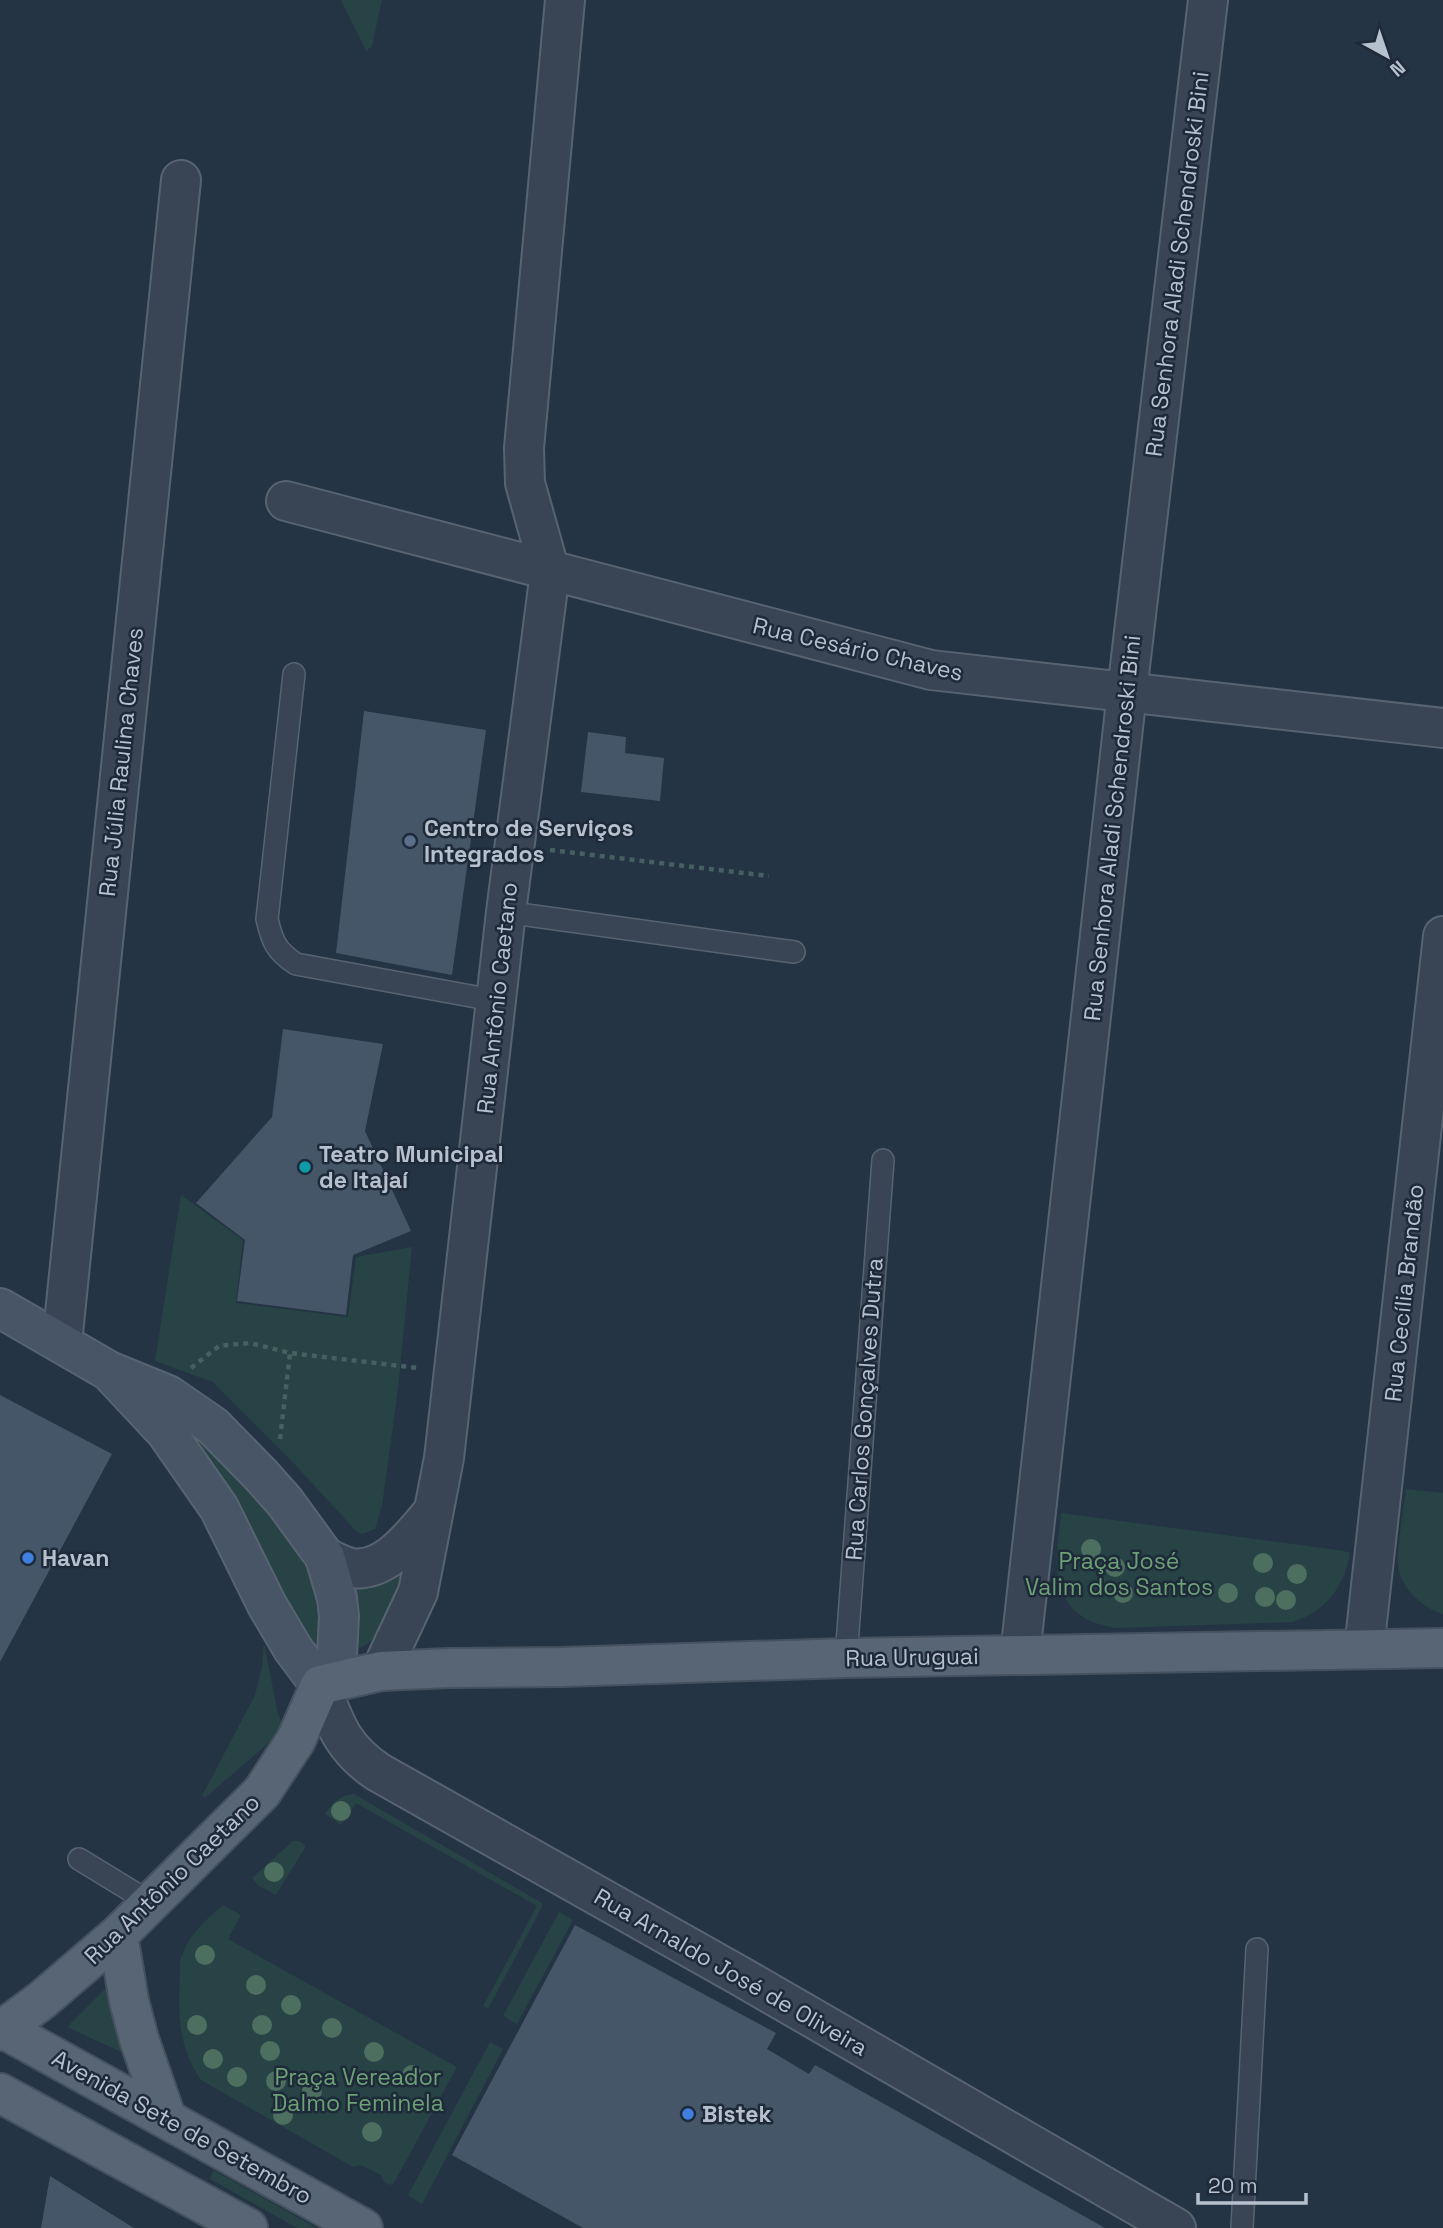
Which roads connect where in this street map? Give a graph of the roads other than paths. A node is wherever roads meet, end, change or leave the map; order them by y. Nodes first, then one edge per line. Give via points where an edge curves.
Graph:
1 (565, 0) edge
2 (1208, 0) edge
3 (181, 180) dead end
4 (286, 501) dead end
5 (550, 572) junction
6 (294, 674) dead end
7 (1127, 692) junction
8 (1443, 728) edge
9 (506, 912) junction
10 (1443, 936) edge
11 (794, 951) dead end
12 (498, 1001) junction
13 (883, 1160) dead end
14 (0, 1308) edge
15 (62, 1343) junction
16 (109, 1371) junction
17 (435, 1509) junction
18 (325, 1557) junction
19 (1443, 1648) edge
20 (1364, 1649) junction
21 (1020, 1656) junction
22 (846, 1658) junction
23 (381, 1671) junction
24 (320, 1685) junction
25 (79, 1859) dead end
26 (151, 1903) junction
27 (118, 1936) junction
28 (1257, 1949) dead end
29 (1, 2029) edge
30 (0, 2093) edge
31 (166, 2118) junction
32 (248, 2228) edge
33 (363, 2228) edge
34 (1176, 2228) edge
35 (1242, 2228) edge

1 - 5 street via 524,448 525,483
2 - 7 street, Rua Senhora Aladi Schendroski Bini
3 - 15 street, Rua Júlia Raulina Chaves
4 - 5 street, Rua Cesário Chaves
5 - 7 street, Rua Cesário Chaves via 931,670
5 - 9 street, Rua Antônio Caetano
6 - 12 lane via 267,919 281,954 296,964
7 - 8 street, Rua Cesário Chaves
7 - 21 street, Rua Senhora Aladi Schendroski Bini
9 - 11 lane
9 - 12 street, Rua Antônio Caetano
10 - 20 street, Rua Cecília Brandão
12 - 17 street, Rua Antônio Caetano
13 - 22 lane, Rua Carlos Gonçalves Dutra
14 - 15 street
15 - 16 street
16 - 18 street via 168,1395 213,1426 285,1502
16 - 24 street via 166,1432 219,1508 267,1605
17 - 18 street via 398,1553 364,1568 349,1568
17 - 23 street, Rua Antônio Caetano via 418,1592
18 - 24 street via 337,1598 339,1634 338,1656
19 - 20 main road, Rua Uruguai
20 - 21 main road, Rua Uruguai
21 - 22 main road, Rua Uruguai
22 - 23 main road, Rua Uruguai
23 - 24 main road
24 - 26 main road, Rua Antônio Caetano via 296,1740 262,1792
24 - 34 street, Rua Arnaldo José de Oliveira via 336,1727 358,1759 379,1773
25 - 26 lane
26 - 27 main road, Rua Antônio Caetano
27 - 29 main road, Rua Antônio Caetano
27 - 31 main road via 138,2039
28 - 35 lane
29 - 31 main road, Avenida Sete de Setembro
30 - 32 main road
31 - 33 main road, Avenida Sete de Setembro

